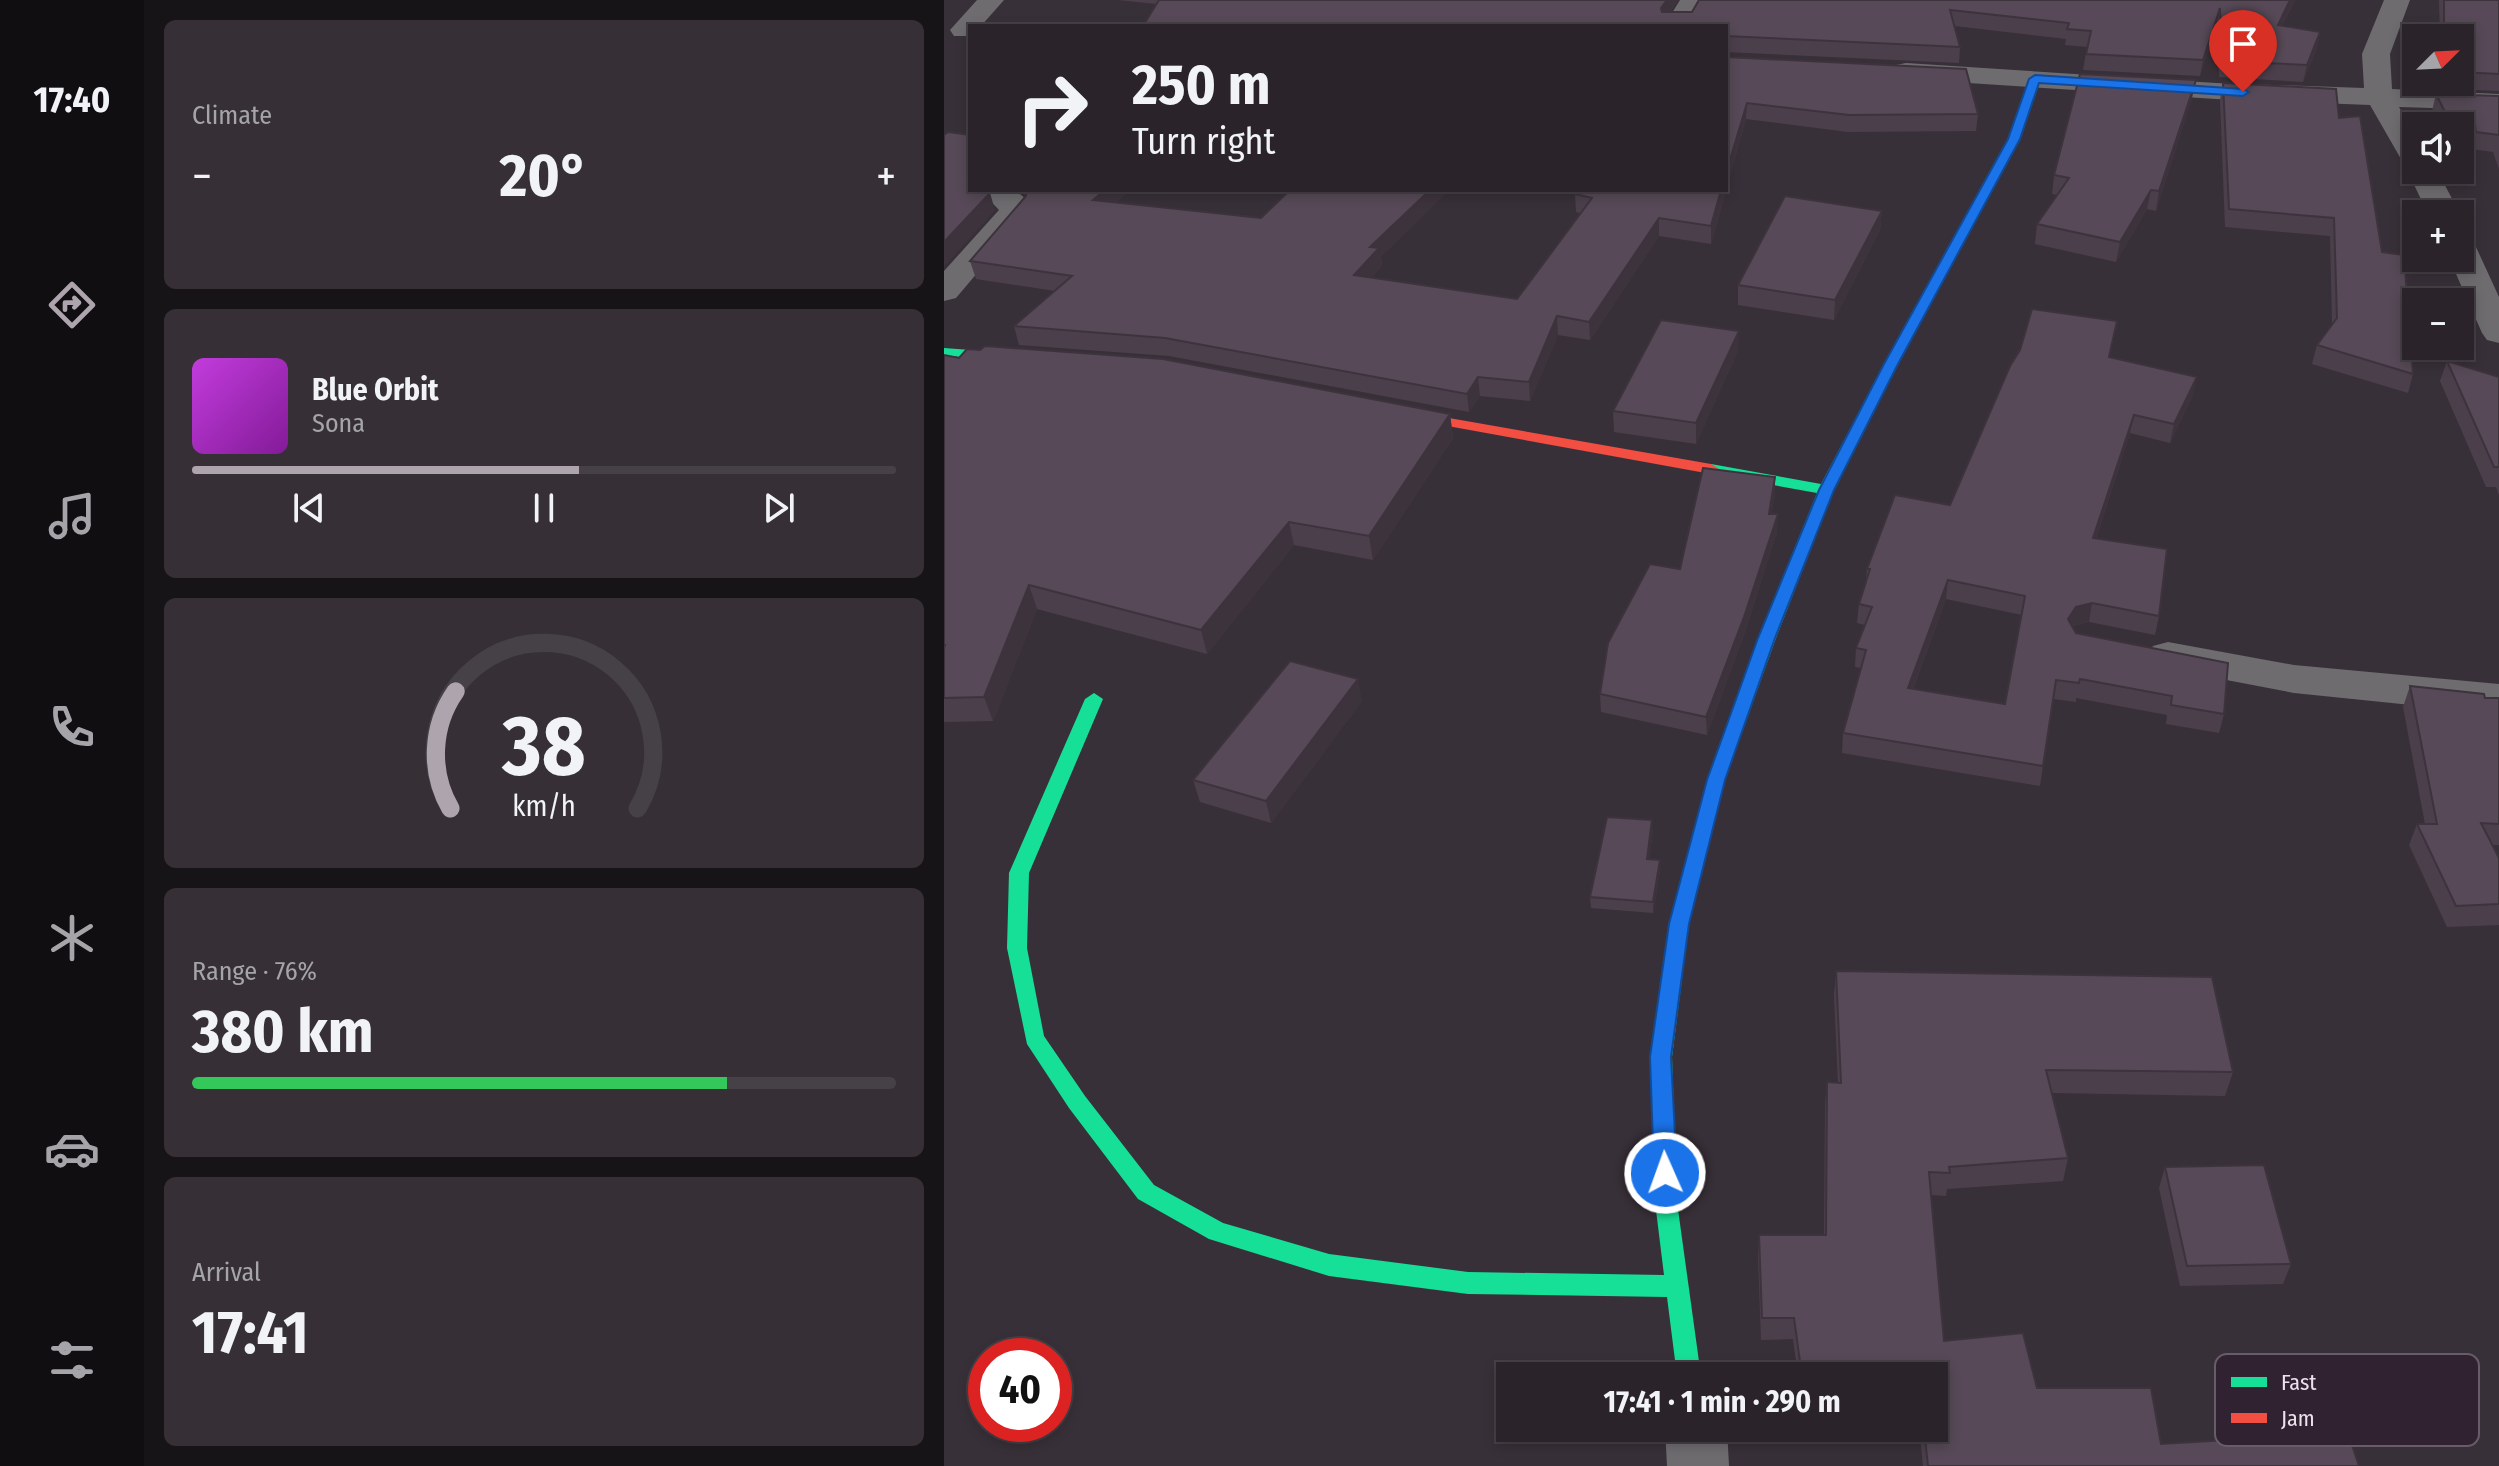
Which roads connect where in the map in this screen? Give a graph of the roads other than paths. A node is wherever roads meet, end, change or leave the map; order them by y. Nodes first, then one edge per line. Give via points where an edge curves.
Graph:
1 (991, 0) edge
2 (1693, 0) edge
3 (2397, 0) edge
4 (1678, 24) edge
5 (959, 30) edge
6 (1882, 70) edge
7 (2035, 79) junction
8 (2378, 97) junction
9 (2499, 102) edge
10 (2402, 136) edge
11 (998, 192) edge
12 (2471, 272) edge
13 (944, 291) edge
14 (2499, 333) edge
15 (944, 353) edge
16 (1046, 359) edge
17 (1381, 411) edge
18 (1826, 490) junction
19 (2130, 648) edge
20 (1094, 699) dead end
21 (2499, 699) edge
22 (1676, 1286) junction
23 (1687, 1362) edge
24 (1697, 1442) edge
25 (1698, 1466) edge

1 - 5 street
2 - 4 street
3 - 8 street via 2376,52
6 - 7 street
7 - 8 street
7 - 18 street via 2014,139
8 - 9 street
8 - 10 street
11 - 13 street via 1014,205 1014,212
12 - 14 street
15 - 16 street
17 - 18 street
18 - 22 street via 1716,780 1679,924 1661,1057 1666,1202
19 - 21 street via 2294,679
20 - 22 street via 1019,873 1017,948 1034,1038 1146,1192 1217,1232 1329,1265 1468,1283
22 - 23 street
24 - 25 street

